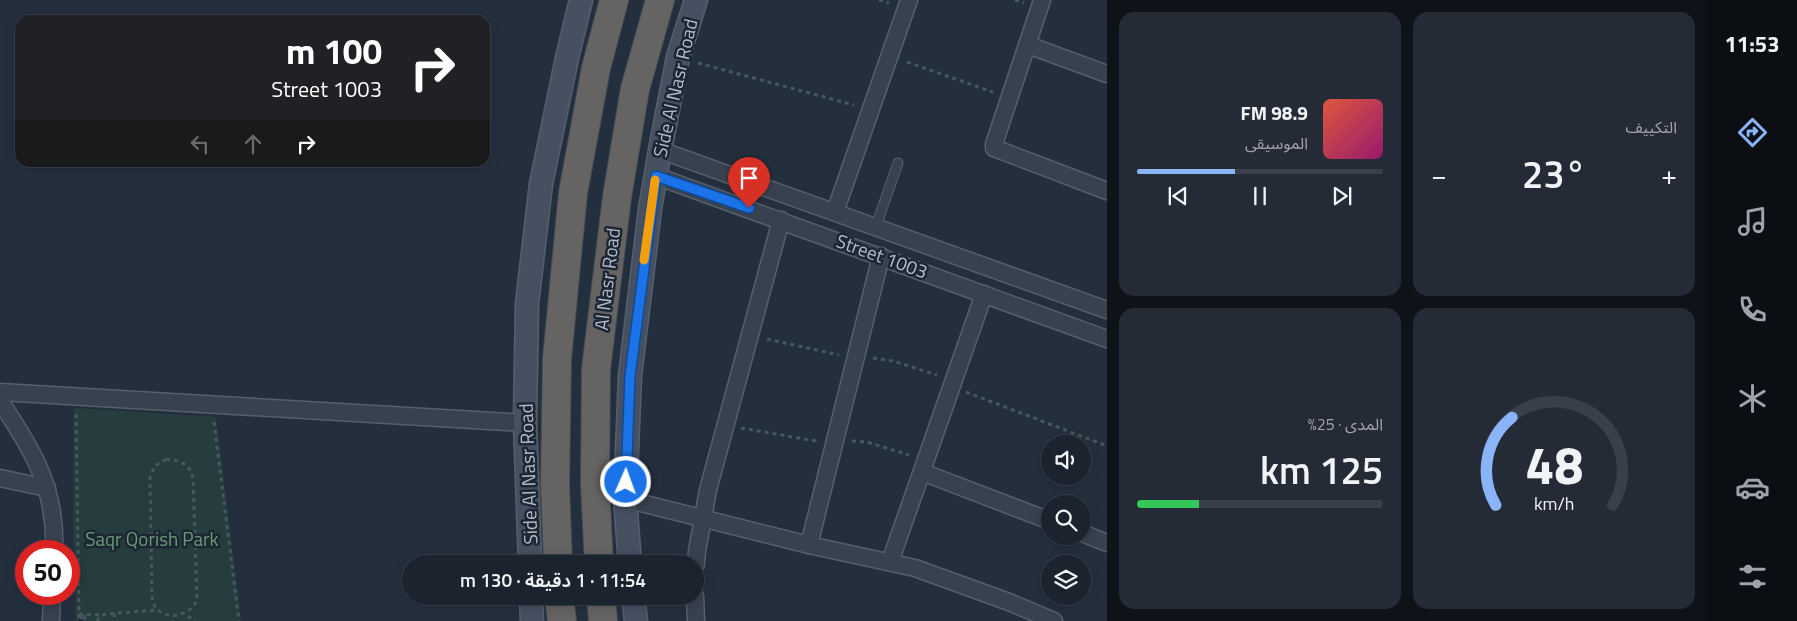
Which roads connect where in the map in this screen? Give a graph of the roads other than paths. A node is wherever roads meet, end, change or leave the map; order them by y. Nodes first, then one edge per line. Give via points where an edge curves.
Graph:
1 (581, 0) edge
2 (614, 0) edge
3 (660, 0) edge
4 (696, 0) edge
5 (909, 0) edge
6 (1042, 0) edge
7 (1028, 44) junction
8 (1107, 74) edge
9 (660, 150) junction
10 (898, 163) dead end
11 (723, 173) junction
12 (656, 176) junction
13 (1107, 191) edge
14 (716, 196) junction
15 (835, 212) junction
16 (781, 220) junction
17 (876, 226) junction
18 (881, 256) junction
19 (984, 294) junction
20 (1107, 310) edge
21 (1107, 339) edge
22 (0, 392) edge
23 (0, 401) edge
24 (525, 423) junction
25 (922, 472) junction
26 (0, 478) edge
27 (48, 488) junction
28 (625, 499) junction
29 (702, 518) junction
30 (1041, 518) edge
31 (1091, 537) edge
32 (55, 540) edge
33 (1107, 543) edge
34 (809, 545) junction
35 (530, 555) edge
36 (558, 555) edge
37 (599, 555) edge
38 (629, 555) edge
39 (697, 555) edge
40 (890, 562) junction
41 (52, 605) edge
42 (532, 605) edge
43 (560, 605) edge
44 (602, 605) edge
45 (634, 605) edge
46 (695, 605) edge
47 (51, 621) edge
48 (532, 621) edge
49 (562, 621) edge
50 (604, 621) edge
51 (636, 621) edge
52 (696, 621) edge
53 (1054, 621) edge

1 - 24 main road, Side Al Nasr Road via 541,184 527,304
2 - 36 highway via 596,68 573,192 561,310 556,369
3 - 37 highway, Al Nasr Road via 633,99 596,368 595,485
4 - 9 main road, Side Al Nasr Road via 678,57
5 - 15 street
6 - 7 street
7 - 8 street
7 - 13 street via 994,148
9 - 11 street, Street 1003
9 - 12 main road, Side Al Nasr Road
10 - 17 lane
11 - 14 street
11 - 15 street, Street 1003
12 - 14 street, Street 1003
12 - 28 main road, Side Al Nasr Road via 630,376
14 - 16 street, Street 1003
15 - 17 street, Street 1003
16 - 18 street, Street 1003
16 - 29 street
17 - 20 street, Street 1003
18 - 19 street, Street 1003
18 - 34 street
19 - 21 street, Street 1003
19 - 25 street
22 - 24 street
23 - 27 street via 30,446
24 - 35 main road, Side Al Nasr Road
25 - 30 street
25 - 40 street
26 - 27 street
27 - 32 street
28 - 29 street
28 - 38 main road, Side Al Nasr Road
29 - 34 street
29 - 39 street
31 - 33 street
34 - 40 street
40 - 53 street via 924,571
41 - 47 street
42 - 48 main road
43 - 49 highway
44 - 50 highway
45 - 51 main road
46 - 52 street

